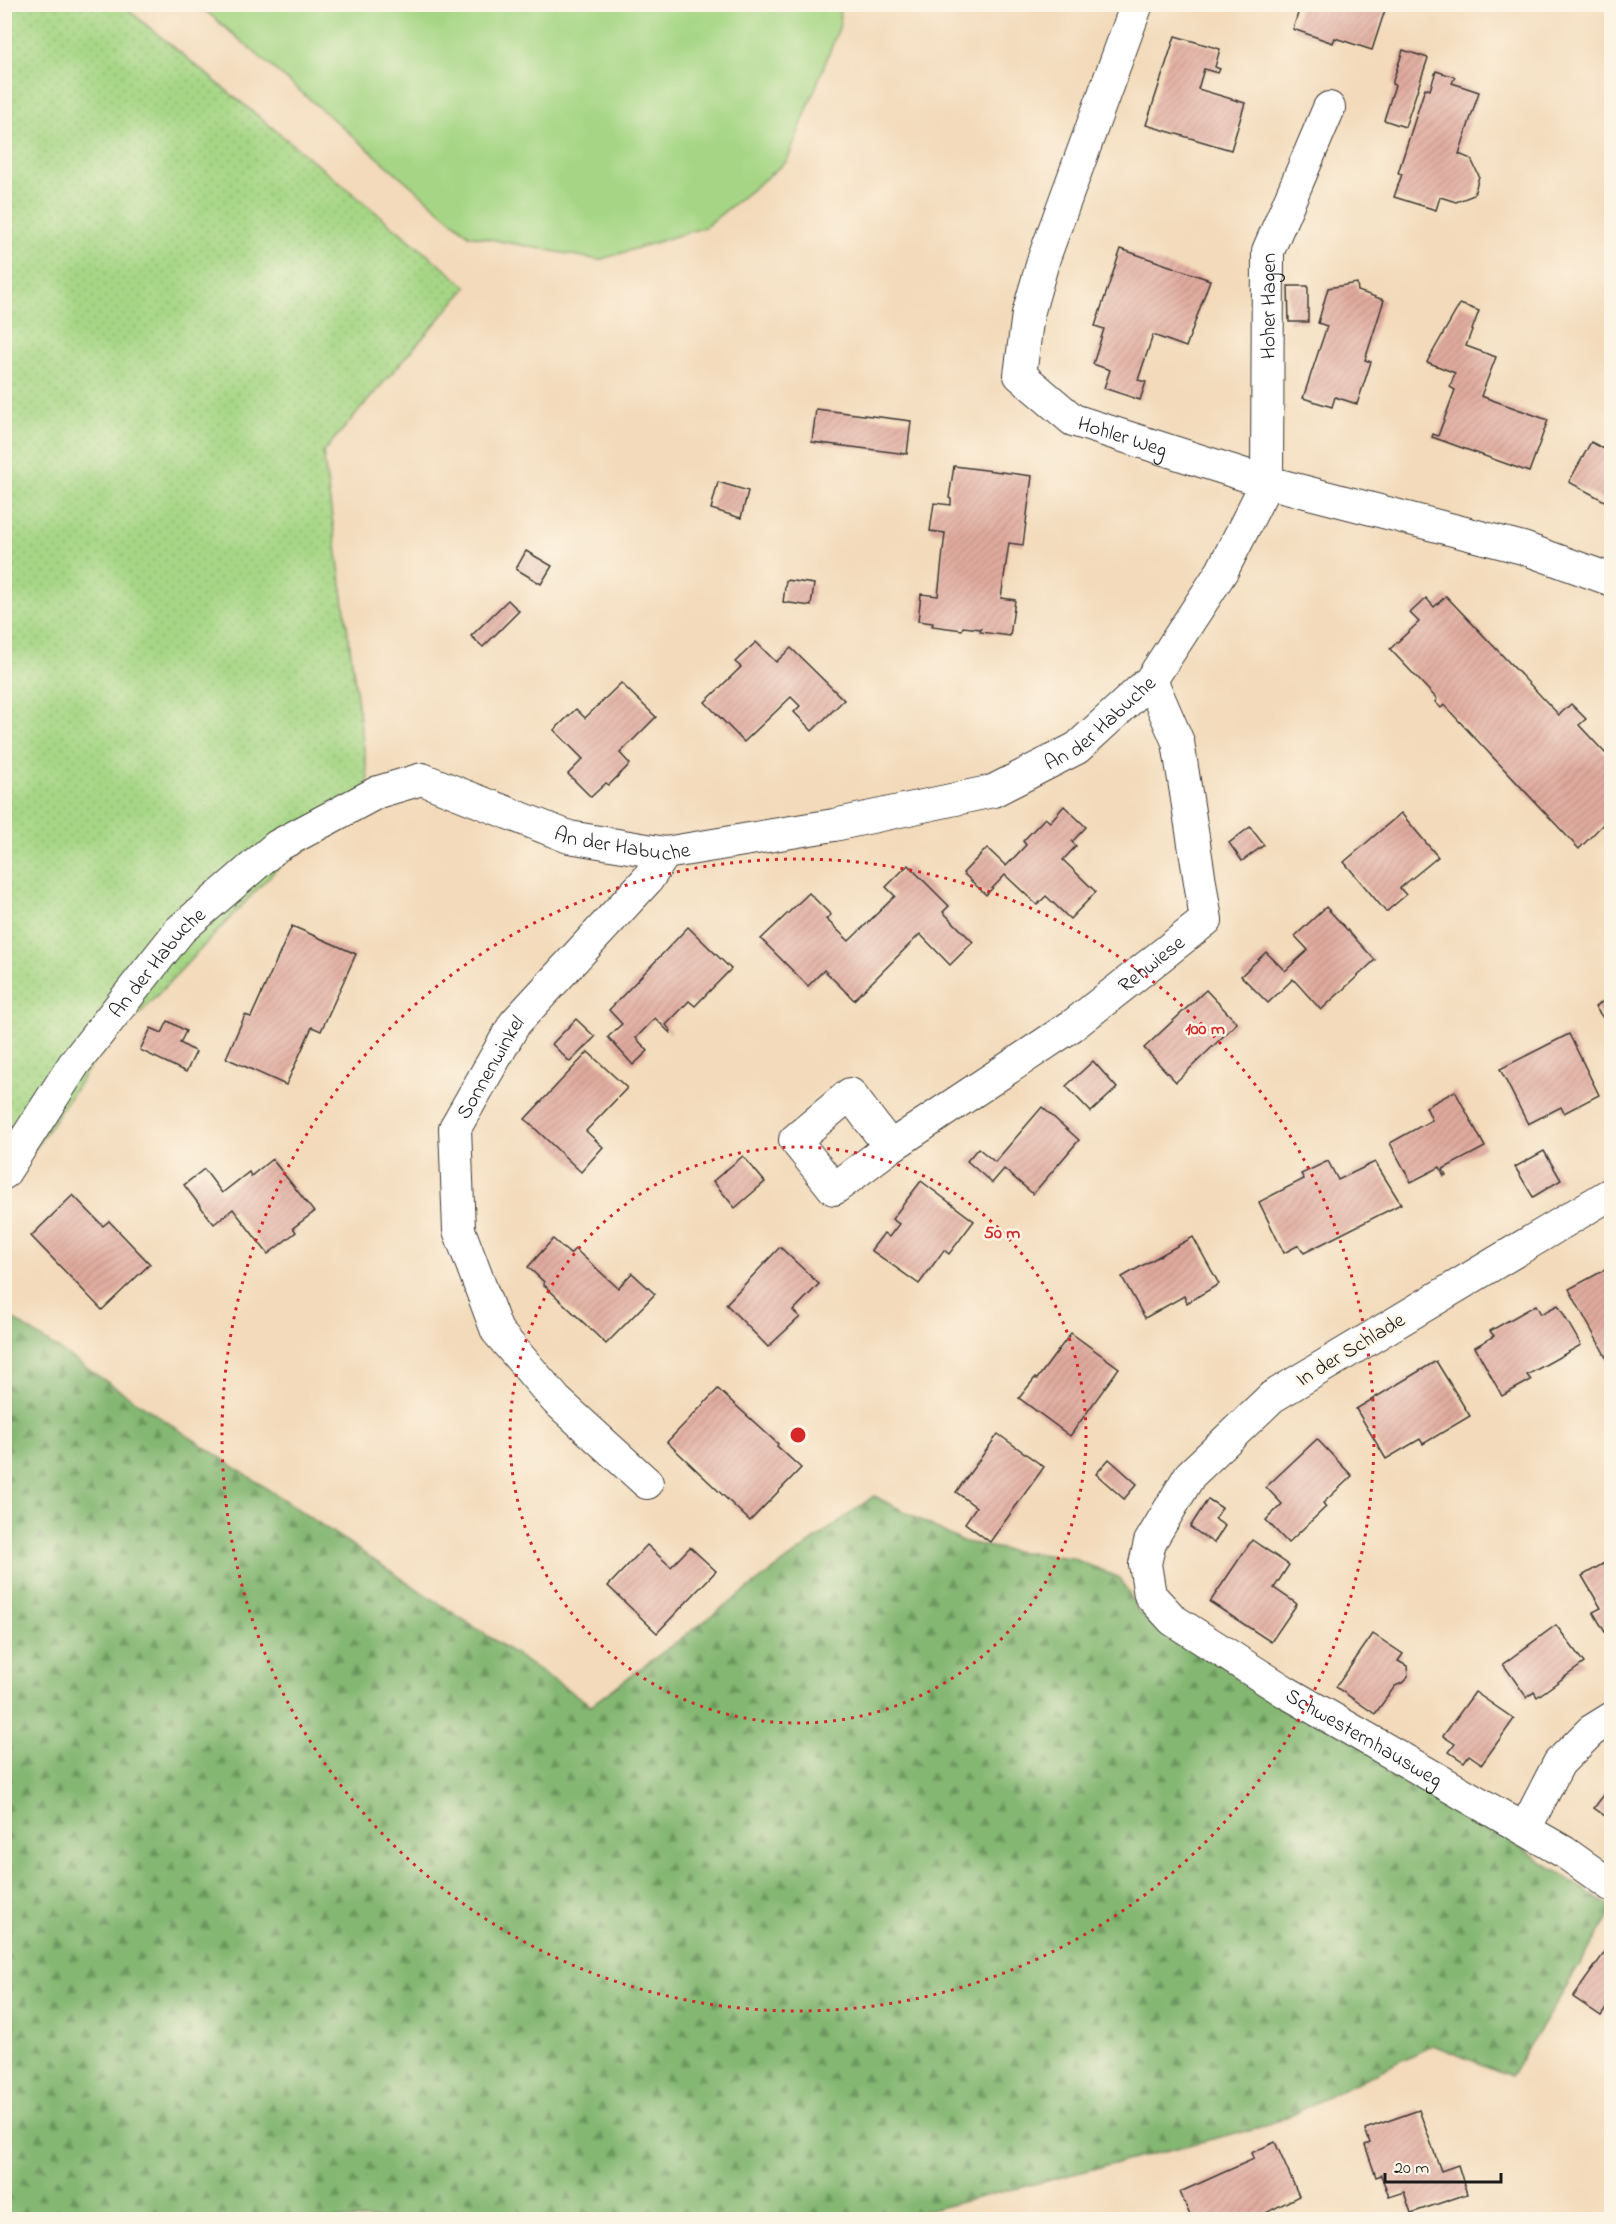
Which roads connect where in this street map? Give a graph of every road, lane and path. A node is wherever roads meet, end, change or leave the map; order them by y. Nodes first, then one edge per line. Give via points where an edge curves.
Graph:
1 (1137, 4) edge
2 (1329, 108) dead end
3 (1267, 482) junction
4 (1611, 580) edge
5 (1150, 680) junction
6 (665, 853) junction
7 (890, 1147) dead end
8 (4, 1173) edge
9 (1611, 1193) edge
10 (647, 1483) dead end
11 (1145, 1564) joint
12 (1611, 1718) edge
13 (1525, 1829) junction
14 (1611, 1886) edge

1 - 3 street, Hohler Weg via 1044,258 1028,314 1020,375 1072,420
2 - 3 street, Hoher Hagen via 1268,251
3 - 4 street, Hohler Weg via 1523,548
3 - 5 street, An der Habuche via 1222,571
5 - 6 street, An der Habuche via 1077,748 993,791 834,825
5 - 7 street, Rehwiese via 1178,742 1206,920 1073,1025
6 - 8 street, An der Habuche via 569,837 422,779 378,792 276,846 180,930 74,1064
6 - 10 street, Sonnenwinkel via 647,880 515,1023 455,1128 459,1230 497,1331 556,1400
9 - 11 street, In der Schlade via 1272,1397 1190,1475 1150,1542
11 - 13 street, Schwesternhausweg via 1150,1595 1173,1620 1286,1692
12 - 13 street via 1591,1731 1559,1763
13 - 14 street, Schwesternhausweg

